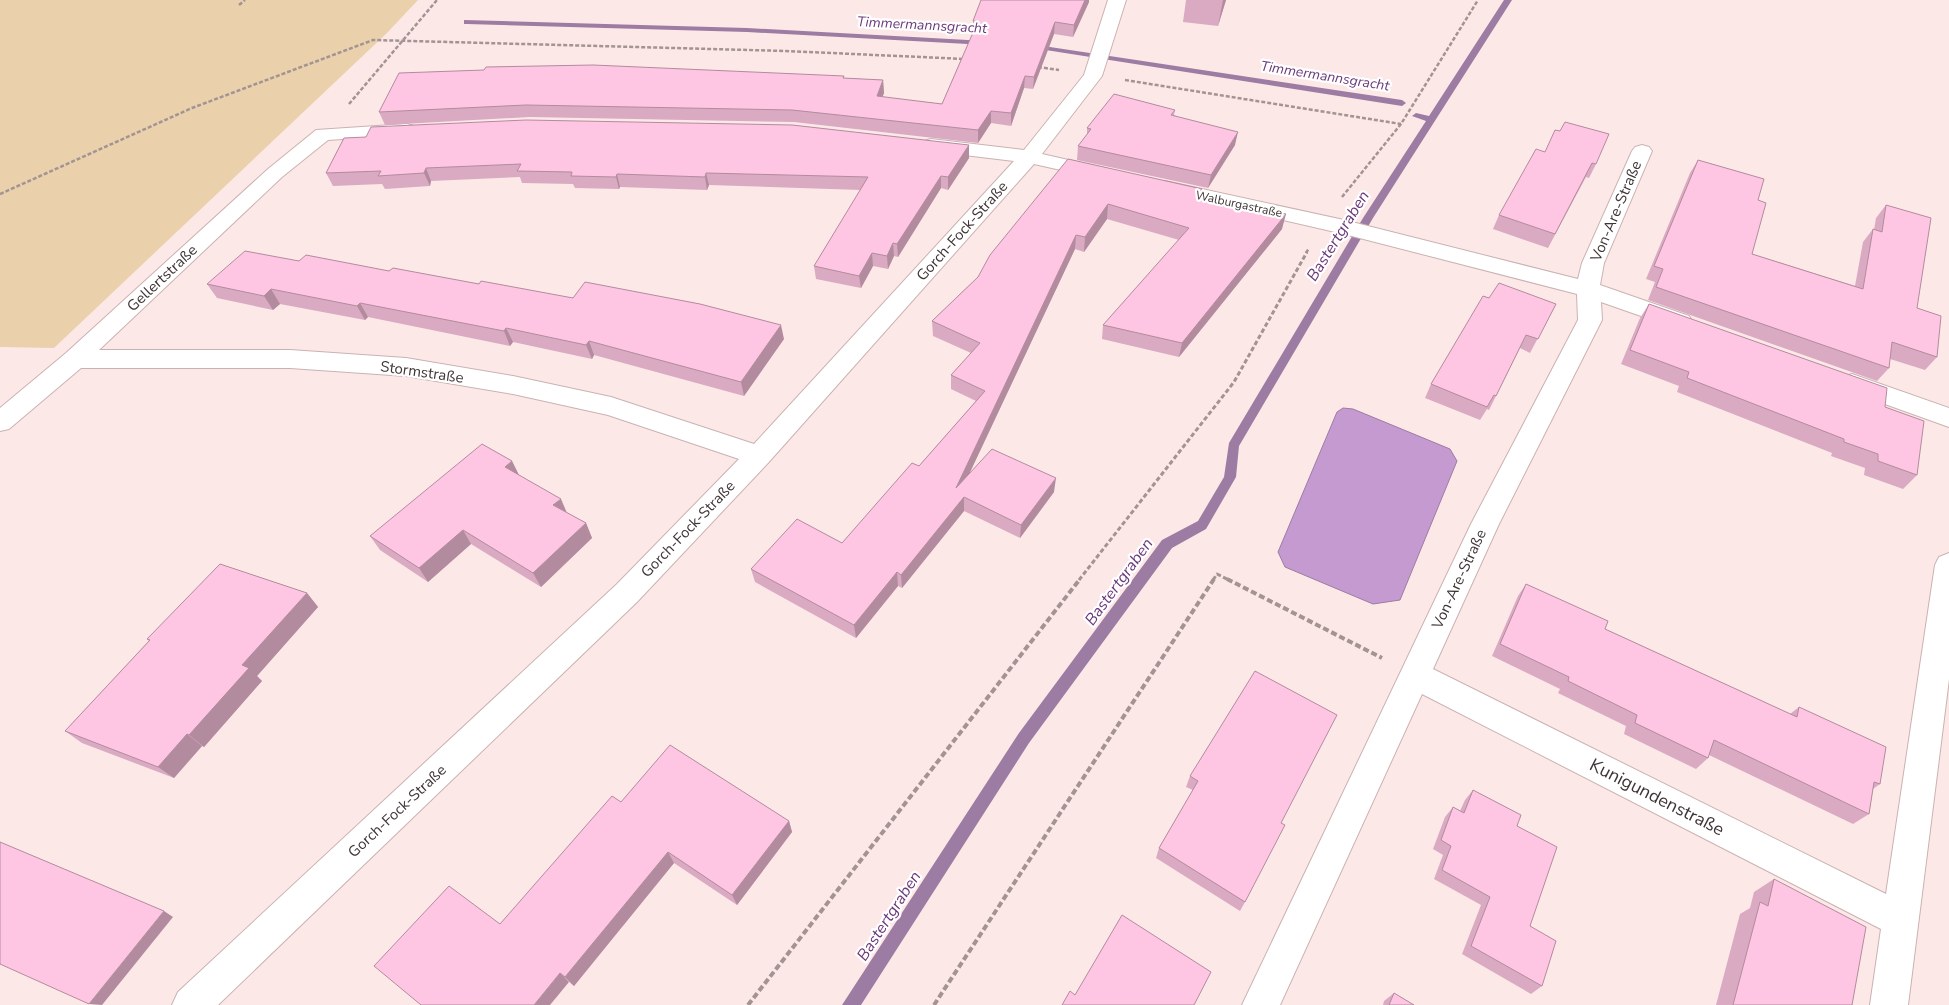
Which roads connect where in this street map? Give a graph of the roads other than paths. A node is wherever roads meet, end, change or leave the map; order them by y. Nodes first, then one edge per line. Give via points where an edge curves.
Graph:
1 (1117, 0) edge
2 (422, 130) edge
3 (915, 143) edge
4 (1642, 151) dead end
5 (1029, 157) junction
6 (1588, 289) junction
7 (1699, 328) edge
8 (75, 359) junction
9 (1829, 375) edge
10 (1949, 418) edge
11 (0, 422) edge
12 (759, 456) junction
13 (1949, 565) edge
14 (1414, 675) junction
15 (1901, 920) junction
16 (191, 1005) edge
17 (1261, 1005) edge
18 (1889, 1005) edge

1 - 5 street, Gorch-Fock-Straße via 1096,65
2 - 8 street, Gellertstraße via 323,134 275,173
3 - 5 street, Walburgastraße
4 - 6 street, Von-Are-Straße via 1593,263
5 - 6 street, Walburgastraße via 1334,225
5 - 12 street, Gorch-Fock-Straße
6 - 7 street, Walburgastraße
6 - 14 street, Von-Are-Straße via 1590,320 1501,493
8 - 11 street, Gellertstraße
8 - 12 street, Stormstraße via 290,358 406,367 610,406
9 - 10 street
12 - 16 street, Gorch-Fock-Straße via 627,593
13 - 15 street
14 - 15 street, Kunigundenstraße
14 - 17 street, Von-Are-Straße
15 - 18 street

